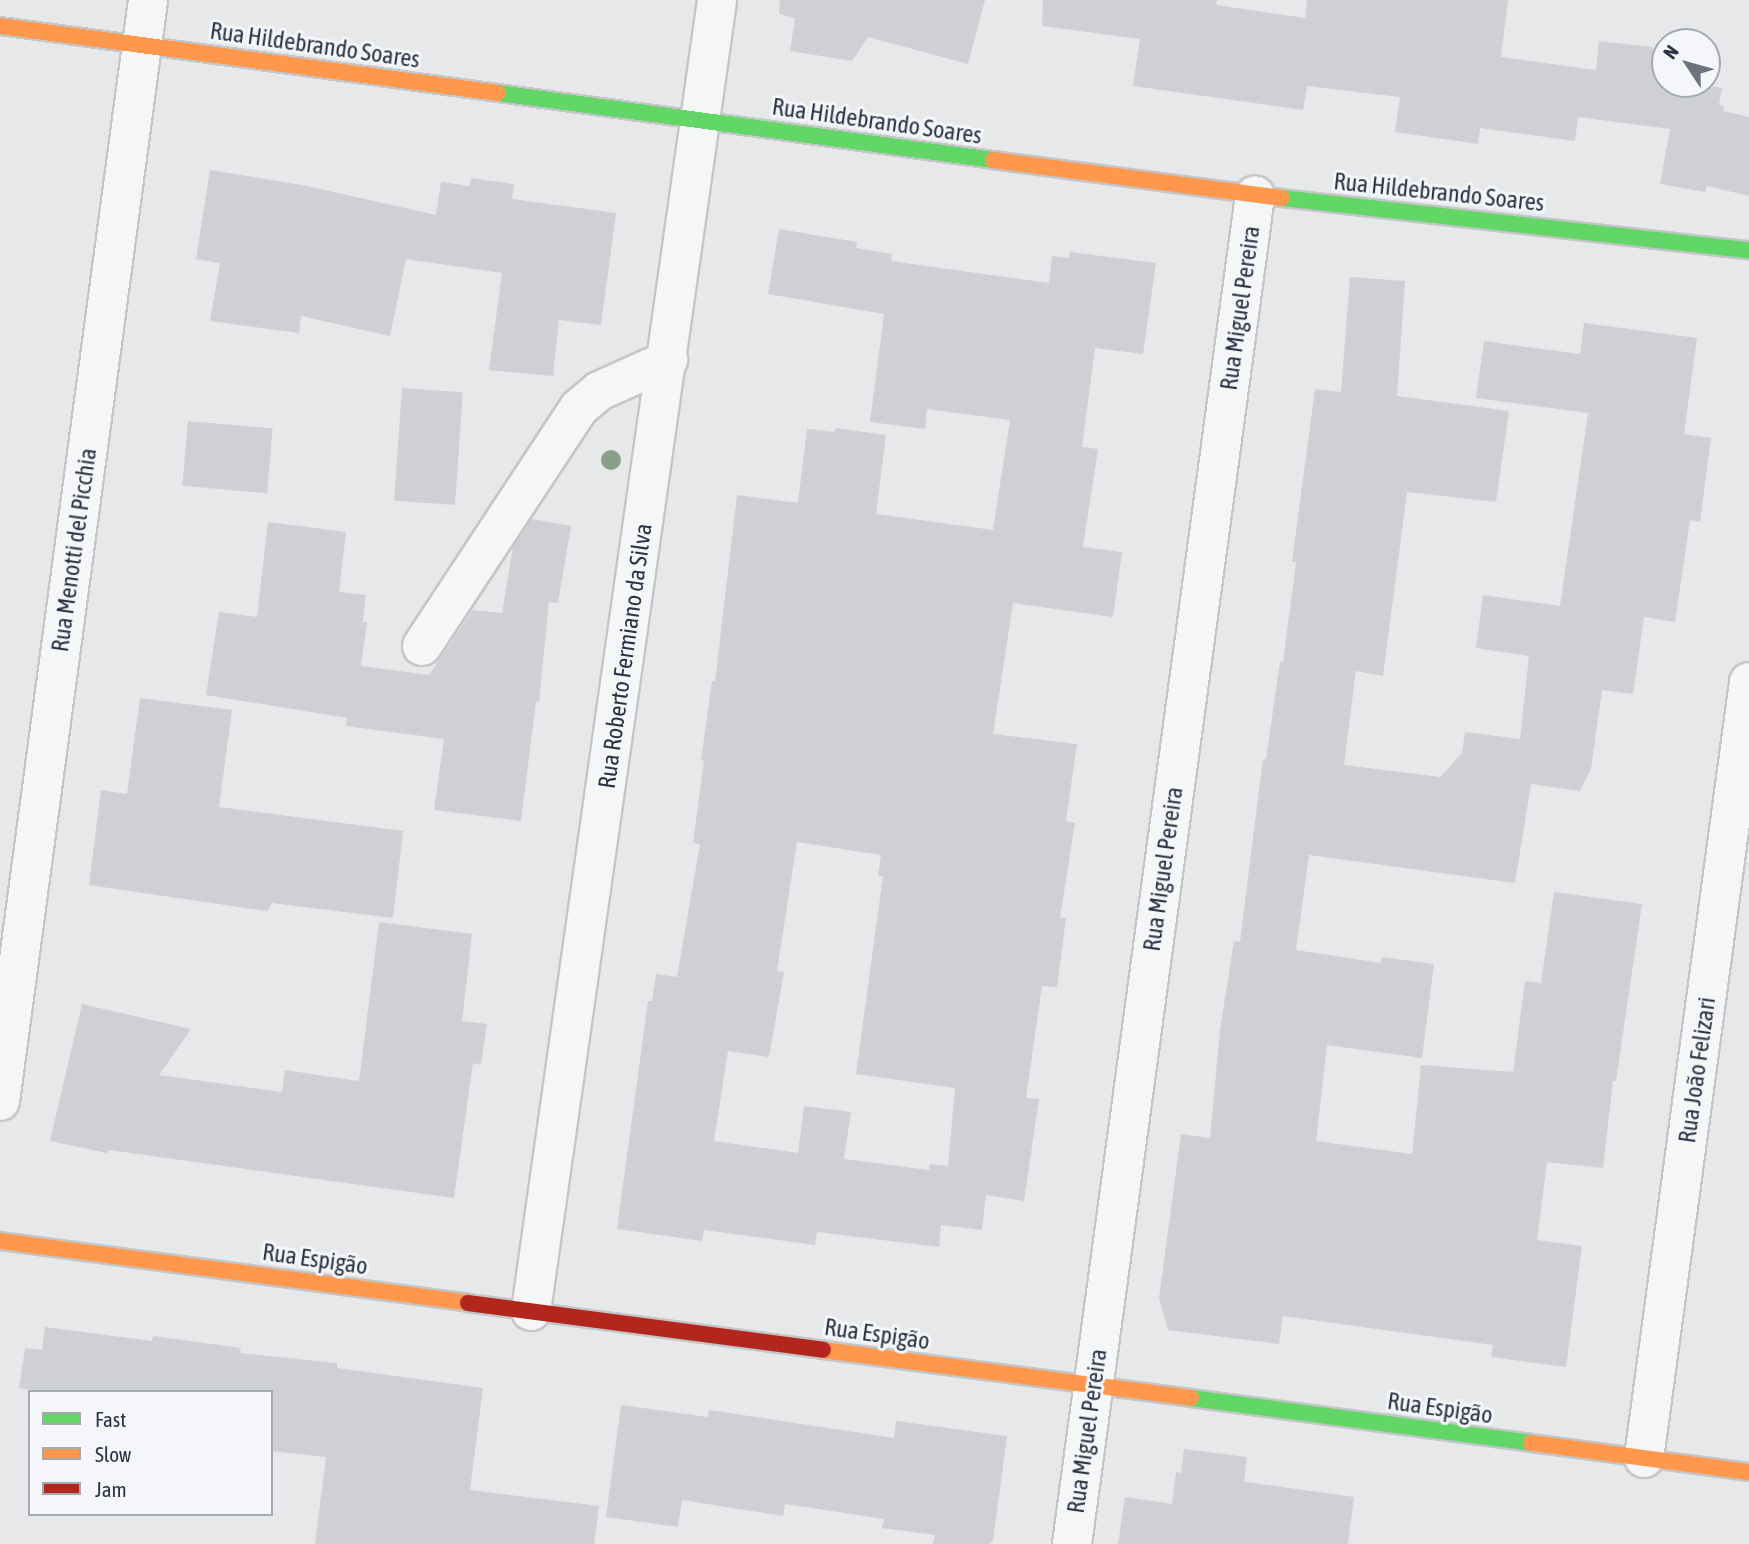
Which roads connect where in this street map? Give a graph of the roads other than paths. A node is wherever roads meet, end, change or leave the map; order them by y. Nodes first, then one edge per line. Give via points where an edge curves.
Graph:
1 (148, 0) edge
2 (717, 0) edge
3 (0, 26) edge
4 (142, 45) junction
5 (702, 121) junction
6 (1255, 195) junction
7 (1749, 250) edge
8 (667, 360) junction
9 (422, 646) dead end
10 (1749, 682) edge
11 (0, 1101) edge
12 (0, 1241) edge
13 (531, 1311) junction
14 (1093, 1385) junction
15 (1644, 1458) junction
16 (1749, 1472) edge
17 (1072, 1544) edge

1 - 4 street, Rua Menotti del Picchia
2 - 5 street, Rua Roberto Fermiano da Silva
3 - 4 street, Rua Hildebrando Soares
4 - 5 street, Rua Hildebrando Soares
4 - 11 street, Rua Menotti del Picchia
5 - 6 street, Rua Hildebrando Soares
5 - 8 street, Rua Roberto Fermiano da Silva
6 - 7 street, Rua Hildebrando Soares
6 - 14 street, Rua Miguel Pereira
8 - 9 street via 599,391 579,408
8 - 13 street, Rua Roberto Fermiano da Silva
10 - 15 street, Rua João Felizari
12 - 13 street, Rua Espigão
13 - 14 street, Rua Espigão
14 - 15 street, Rua Espigão
14 - 17 street, Rua Miguel Pereira
15 - 16 street, Rua Espigão

